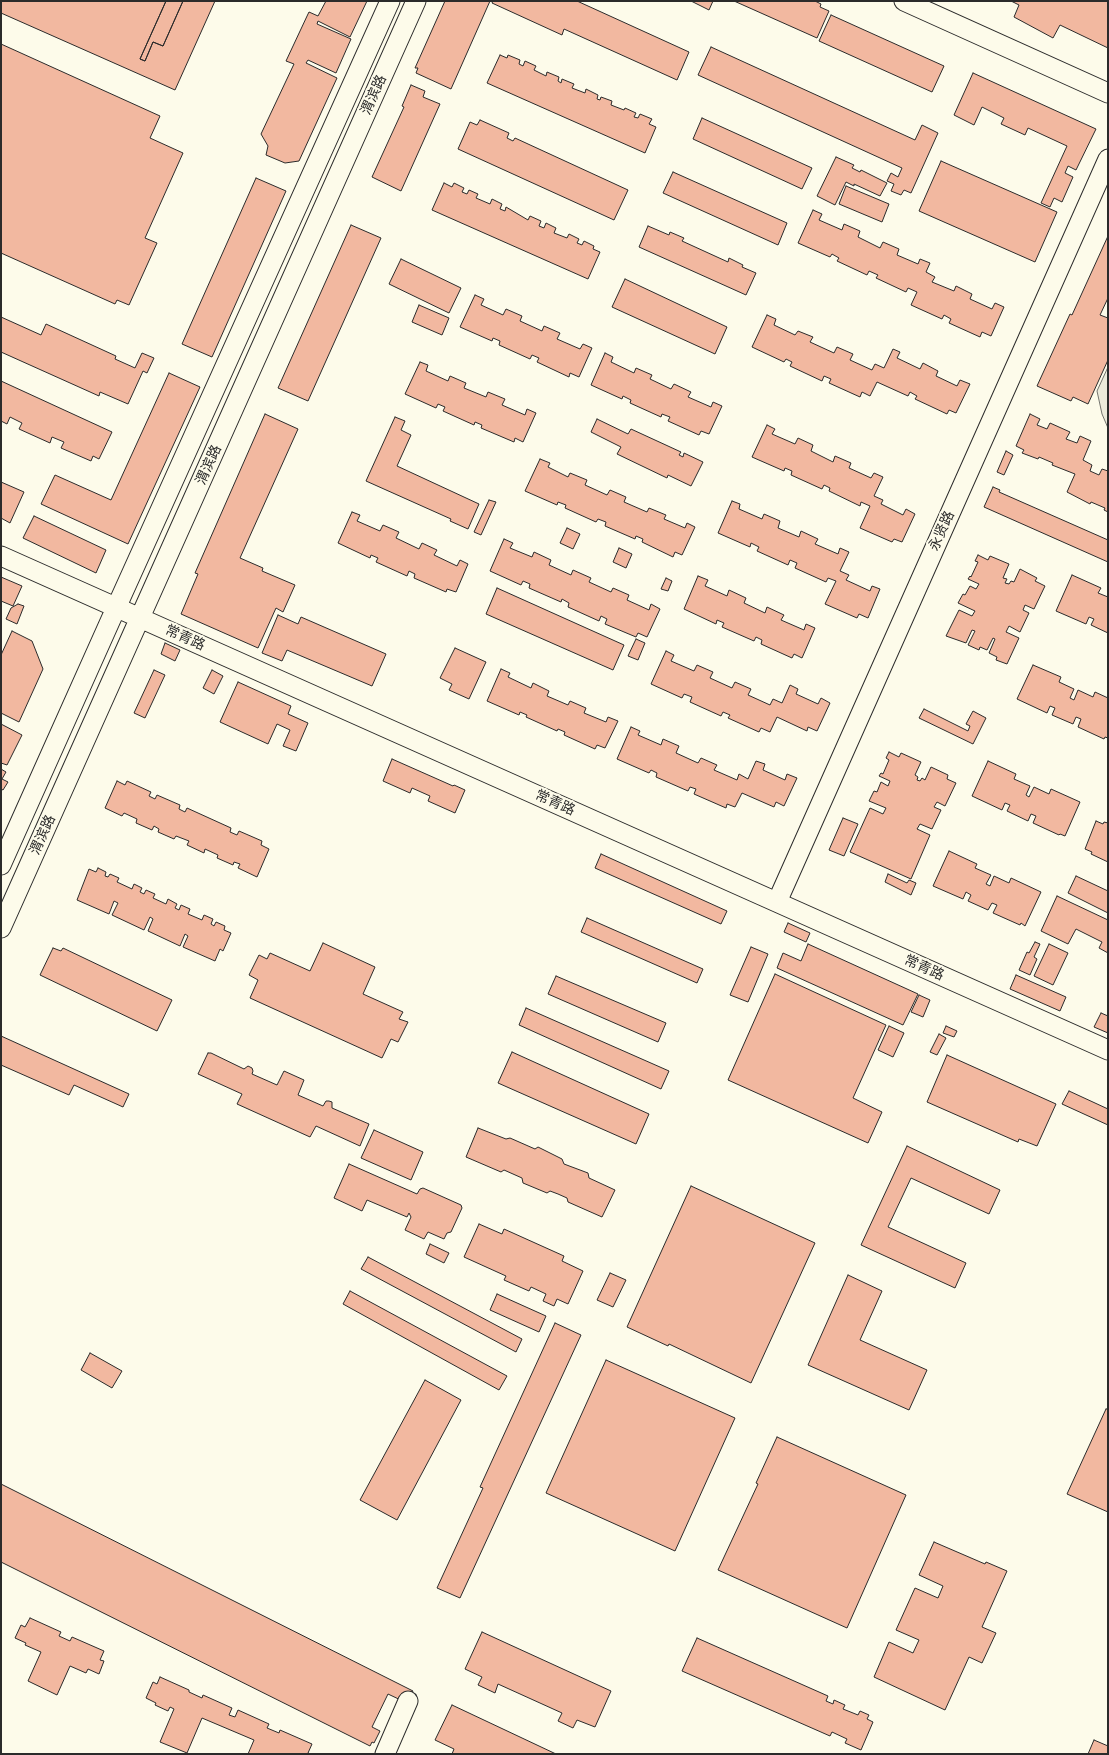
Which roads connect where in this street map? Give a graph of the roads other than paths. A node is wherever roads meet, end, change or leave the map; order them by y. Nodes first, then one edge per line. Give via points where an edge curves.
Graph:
1 (390, 1) edge
2 (416, 1) edge
3 (904, 1) edge
4 (1108, 93) edge
5 (1108, 159) edge
6 (1, 556) edge
7 (116, 608) junction
8 (140, 618) junction
9 (1, 866) edge
10 (777, 902) junction
11 (1, 928) edge
12 (1108, 1050) edge
13 (408, 1701) dead end
14 (385, 1754) edge

1 - 7 street, 渭滨路
2 - 8 street, 渭滨路
3 - 4 street
5 - 10 street, 永贤路
6 - 7 street, 常青路
7 - 8 street, 常青路
7 - 9 street, 渭滨路
8 - 10 street, 常青路
8 - 11 street, 渭滨路
10 - 12 street, 常青路
13 - 14 street

